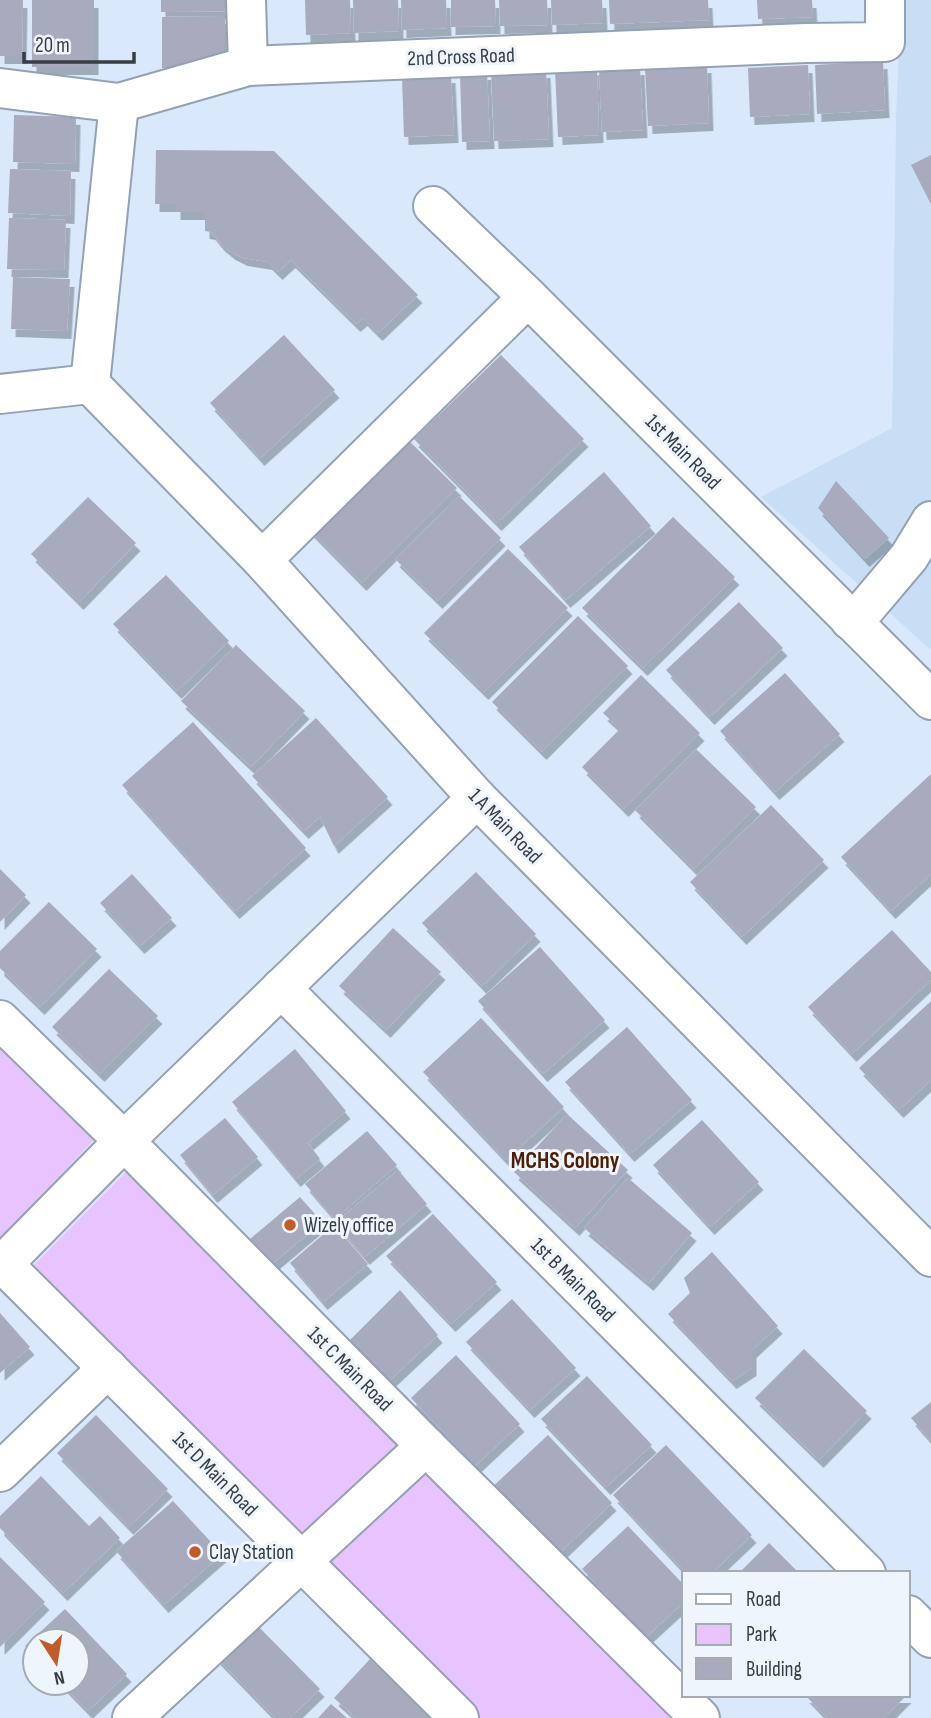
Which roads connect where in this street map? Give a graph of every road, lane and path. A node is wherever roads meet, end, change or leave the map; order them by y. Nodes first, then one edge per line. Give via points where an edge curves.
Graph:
1 (246, 0) edge
2 (885, 0) edge
3 (248, 66) junction
4 (0, 88) edge
5 (119, 103) junction
6 (433, 206) dead end
7 (528, 297) junction
8 (90, 384) junction
9 (0, 394) edge
10 (931, 521) edge
11 (262, 560) junction
12 (850, 620) junction
13 (927, 691) edge
14 (477, 798) junction
15 (281, 988) junction
16 (0, 1020) edge
17 (124, 1141) junction
18 (931, 1257) edge
19 (1, 1262) edge
20 (108, 1368) junction
21 (426, 1446) junction
22 (0, 1472) edge
23 (301, 1560) junction
24 (864, 1571) edge
25 (910, 1617) edge
26 (931, 1638) edge
27 (132, 1718) edge
28 (459, 1718) edge
29 (700, 1718) edge

1 - 3 street
2 - 3 street, 2nd Cross Road via 885,42
3 - 5 street, 2nd Cross Road
4 - 5 street, 2nd Cross Road
5 - 8 street
6 - 7 street, 1st Main Road
7 - 11 street
7 - 12 street, 1st Main Road
8 - 9 street
8 - 11 street, 1 A Main Road
10 - 12 street via 909,557
11 - 14 street, 1 A Main Road
12 - 13 street, 1st Main Road
14 - 15 street
14 - 18 street, 1 A Main Road
15 - 17 street
15 - 24 street, 1st B Main Road
16 - 17 street, 1st C Main Road
17 - 19 street
17 - 21 street, 1st C Main Road
19 - 20 street, 1st D Main Road
20 - 22 street
20 - 23 street, 1st D Main Road
21 - 23 street
21 - 29 street, 1st C Main Road
23 - 27 street
23 - 28 street, 1st D Main Road
25 - 26 street

